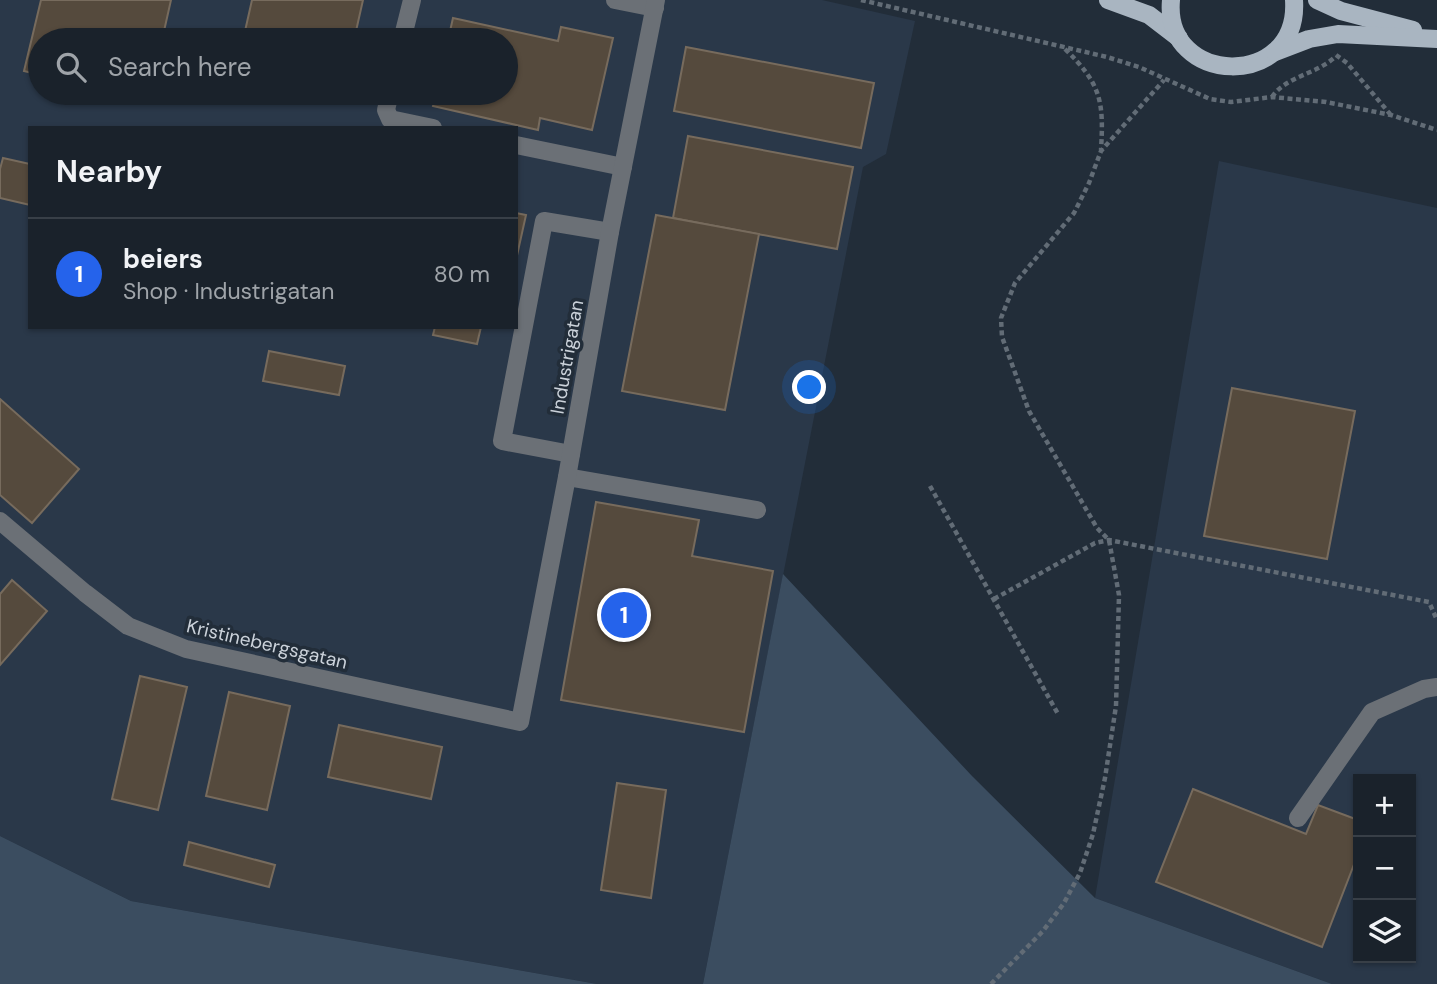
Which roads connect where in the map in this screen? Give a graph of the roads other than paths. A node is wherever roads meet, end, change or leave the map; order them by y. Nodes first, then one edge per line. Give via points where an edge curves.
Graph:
1 (412, 0) edge
2 (615, 0) edge
3 (1108, 0) edge
4 (1171, 0) edge
5 (1294, 0) edge
6 (1317, 0) edge
7 (655, 4) edge
8 (405, 28) edge
9 (1179, 38) junction
10 (1437, 38) edge
11 (1275, 52) junction
12 (387, 105) edge
13 (423, 126) edge
14 (518, 145) edge
15 (623, 167) junction
16 (610, 232) junction
17 (571, 454) junction
18 (567, 477) junction
19 (757, 510) dead end
20 (0, 521) edge
21 (1437, 687) edge
22 (520, 722) joint
23 (1298, 818) dead end

1 - 8 street
2 - 7 street
3 - 9 main road via 1149,15
4 - 9 main road
5 - 11 main road via 1289,32
6 - 10 main road
7 - 15 street, Industrigatan
9 - 11 main road via 1195,56 1230,68 1254,64
10 - 11 main road via 1338,34
12 - 13 street via 390,119
14 - 15 street
15 - 16 street, Industrigatan
16 - 17 street, Industrigatan
16 - 17 street via 544,221 502,441
17 - 18 street, Industrigatan
18 - 19 street
18 - 22 street, Industrigatan
20 - 22 street, Kristinebergsgatan via 128,626 186,649
21 - 23 street via 1372,712

